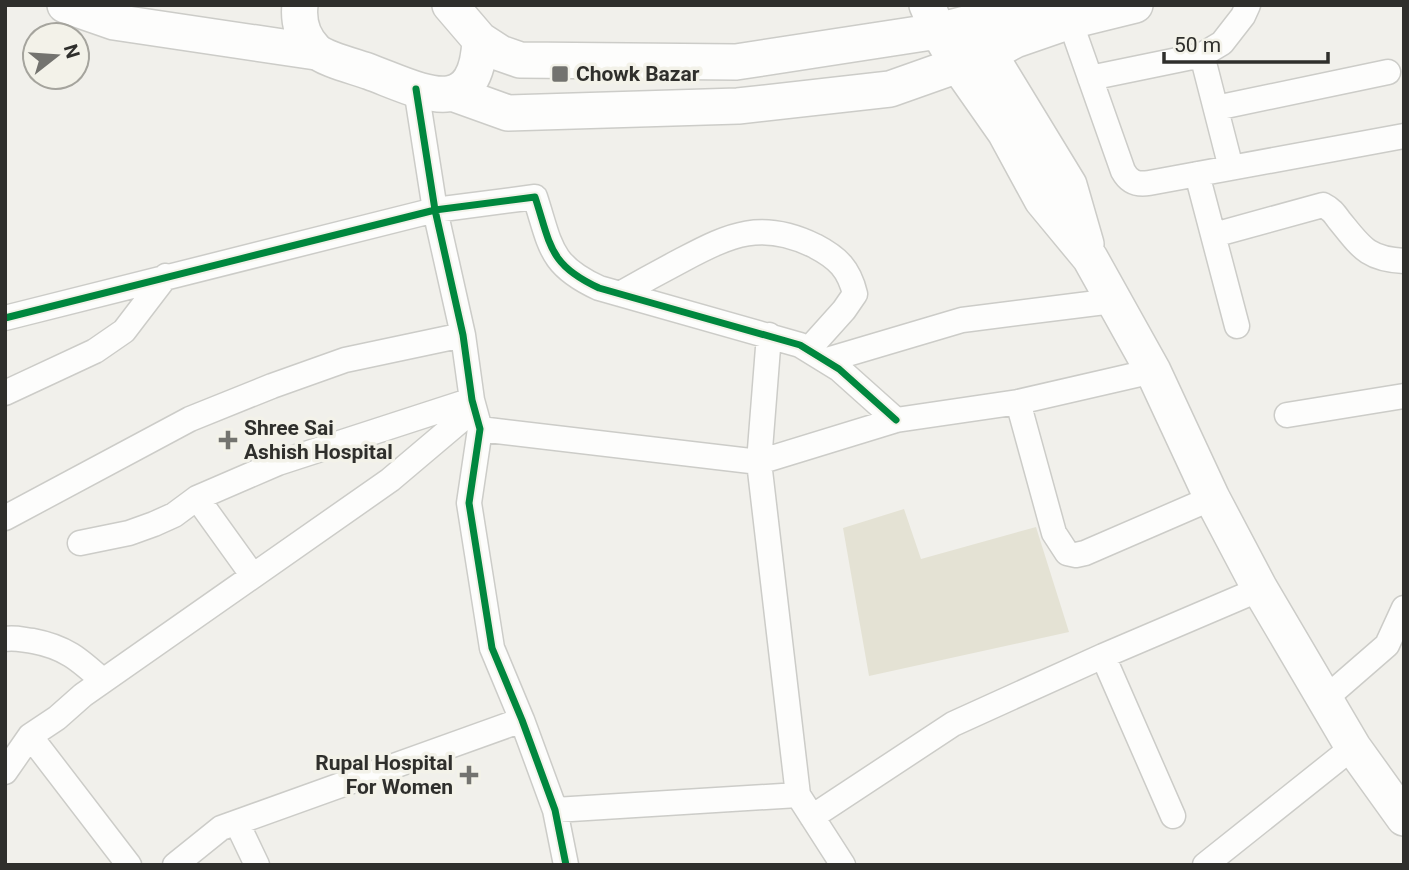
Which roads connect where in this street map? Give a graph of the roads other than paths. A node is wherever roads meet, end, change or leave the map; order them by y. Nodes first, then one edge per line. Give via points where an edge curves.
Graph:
1 (65, 5) edge
2 (300, 5) edge
3 (450, 5) edge
4 (1135, 5) edge
5 (1248, 5) edge
6 (1055, 13) edge
7 (950, 16) edge
8 (480, 40) junction
9 (316, 52) junction
10 (987, 53) junction
11 (1202, 55) junction
12 (1388, 72) dead end
13 (1090, 78) junction
14 (416, 89) junction
15 (455, 94) junction
16 (1216, 108) junction
17 (1404, 136) edge
18 (1231, 168) junction
19 (1197, 174) junction
20 (435, 210) junction
21 (1214, 235) junction
22 (1404, 261) edge
23 (166, 276) junction
24 (620, 294) junction
25 (1113, 300) junction
26 (5, 318) edge
27 (1237, 326) dead end
28 (463, 335) junction
29 (769, 335) junction
30 (818, 355) junction
31 (1153, 371) junction
32 (5, 393) edge
33 (1404, 396) edge
34 (1018, 402) junction
35 (475, 412) junction
36 (1287, 415) dead end
37 (896, 420) junction
38 (759, 462) junction
39 (197, 498) junction
40 (1212, 498) junction
41 (5, 517) edge
42 (80, 543) dead end
43 (253, 576) junction
44 (1260, 589) junction
45 (1404, 608) edge
46 (5, 639) edge
47 (1103, 656) junction
48 (103, 681) junction
49 (1326, 698) junction
50 (522, 720) junction
51 (30, 736) junction
52 (1353, 747) junction
53 (5, 772) edge
54 (798, 795) junction
55 (555, 810) junction
56 (1173, 816) dead end
57 (812, 817) junction
58 (1404, 818) edge
59 (237, 823) junction
60 (1206, 864) edge
61 (129, 865) edge
62 (175, 865) edge
63 (257, 865) edge
64 (566, 865) edge
65 (843, 865) edge

1 - 9 main road via 114,22
2 - 9 main road via 303,34
3 - 8 main road
4 - 6 main road
5 - 11 street via 1222,43
6 - 7 main road
6 - 10 main road
6 - 13 street
7 - 8 main road via 736,62 520,60
7 - 10 main road
8 - 15 main road via 474,76
9 - 14 main road
10 - 15 main road via 890,89 738,106 508,113
10 - 25 main road via 1005,132 1042,200 1090,258
11 - 13 street
11 - 16 street
12 - 16 street
13 - 19 street via 1127,178 1140,185
14 - 15 main road
14 - 20 street
16 - 18 street
17 - 18 street
18 - 19 street
19 - 21 street
20 - 23 street
20 - 24 street via 535,197 563,267 578,278
20 - 28 street
21 - 22 street via 1323,205 1372,256
21 - 27 street
23 - 26 street
23 - 32 street via 124,331 95,351
24 - 29 street
24 - 30 street via 734,234 780,233 830,255 845,266 853,285 855,294
25 - 30 street via 962,320
25 - 31 main road
28 - 35 street
28 - 41 street via 345,360 260,390 191,419
29 - 30 street
29 - 38 street
30 - 37 street
31 - 34 street
31 - 40 main road
33 - 36 street
34 - 37 street
34 - 40 street via 1054,533 1067,553 1085,553
35 - 38 street
35 - 39 street via 278,463
35 - 43 street via 390,480
35 - 50 street via 469,503 492,648
37 - 38 street
38 - 54 street
39 - 42 street via 154,524
39 - 43 street
40 - 44 main road
43 - 48 street
44 - 47 street
44 - 49 main road
45 - 49 street via 1387,645
46 - 48 street via 53,645 74,655
47 - 56 street
47 - 57 street via 953,724
48 - 51 street
49 - 52 main road
50 - 55 street
50 - 59 street
51 - 53 street
51 - 61 street
52 - 58 main road
52 - 60 street
54 - 55 street
54 - 57 street
55 - 64 street
57 - 65 street
59 - 62 street via 221,828
59 - 63 street

